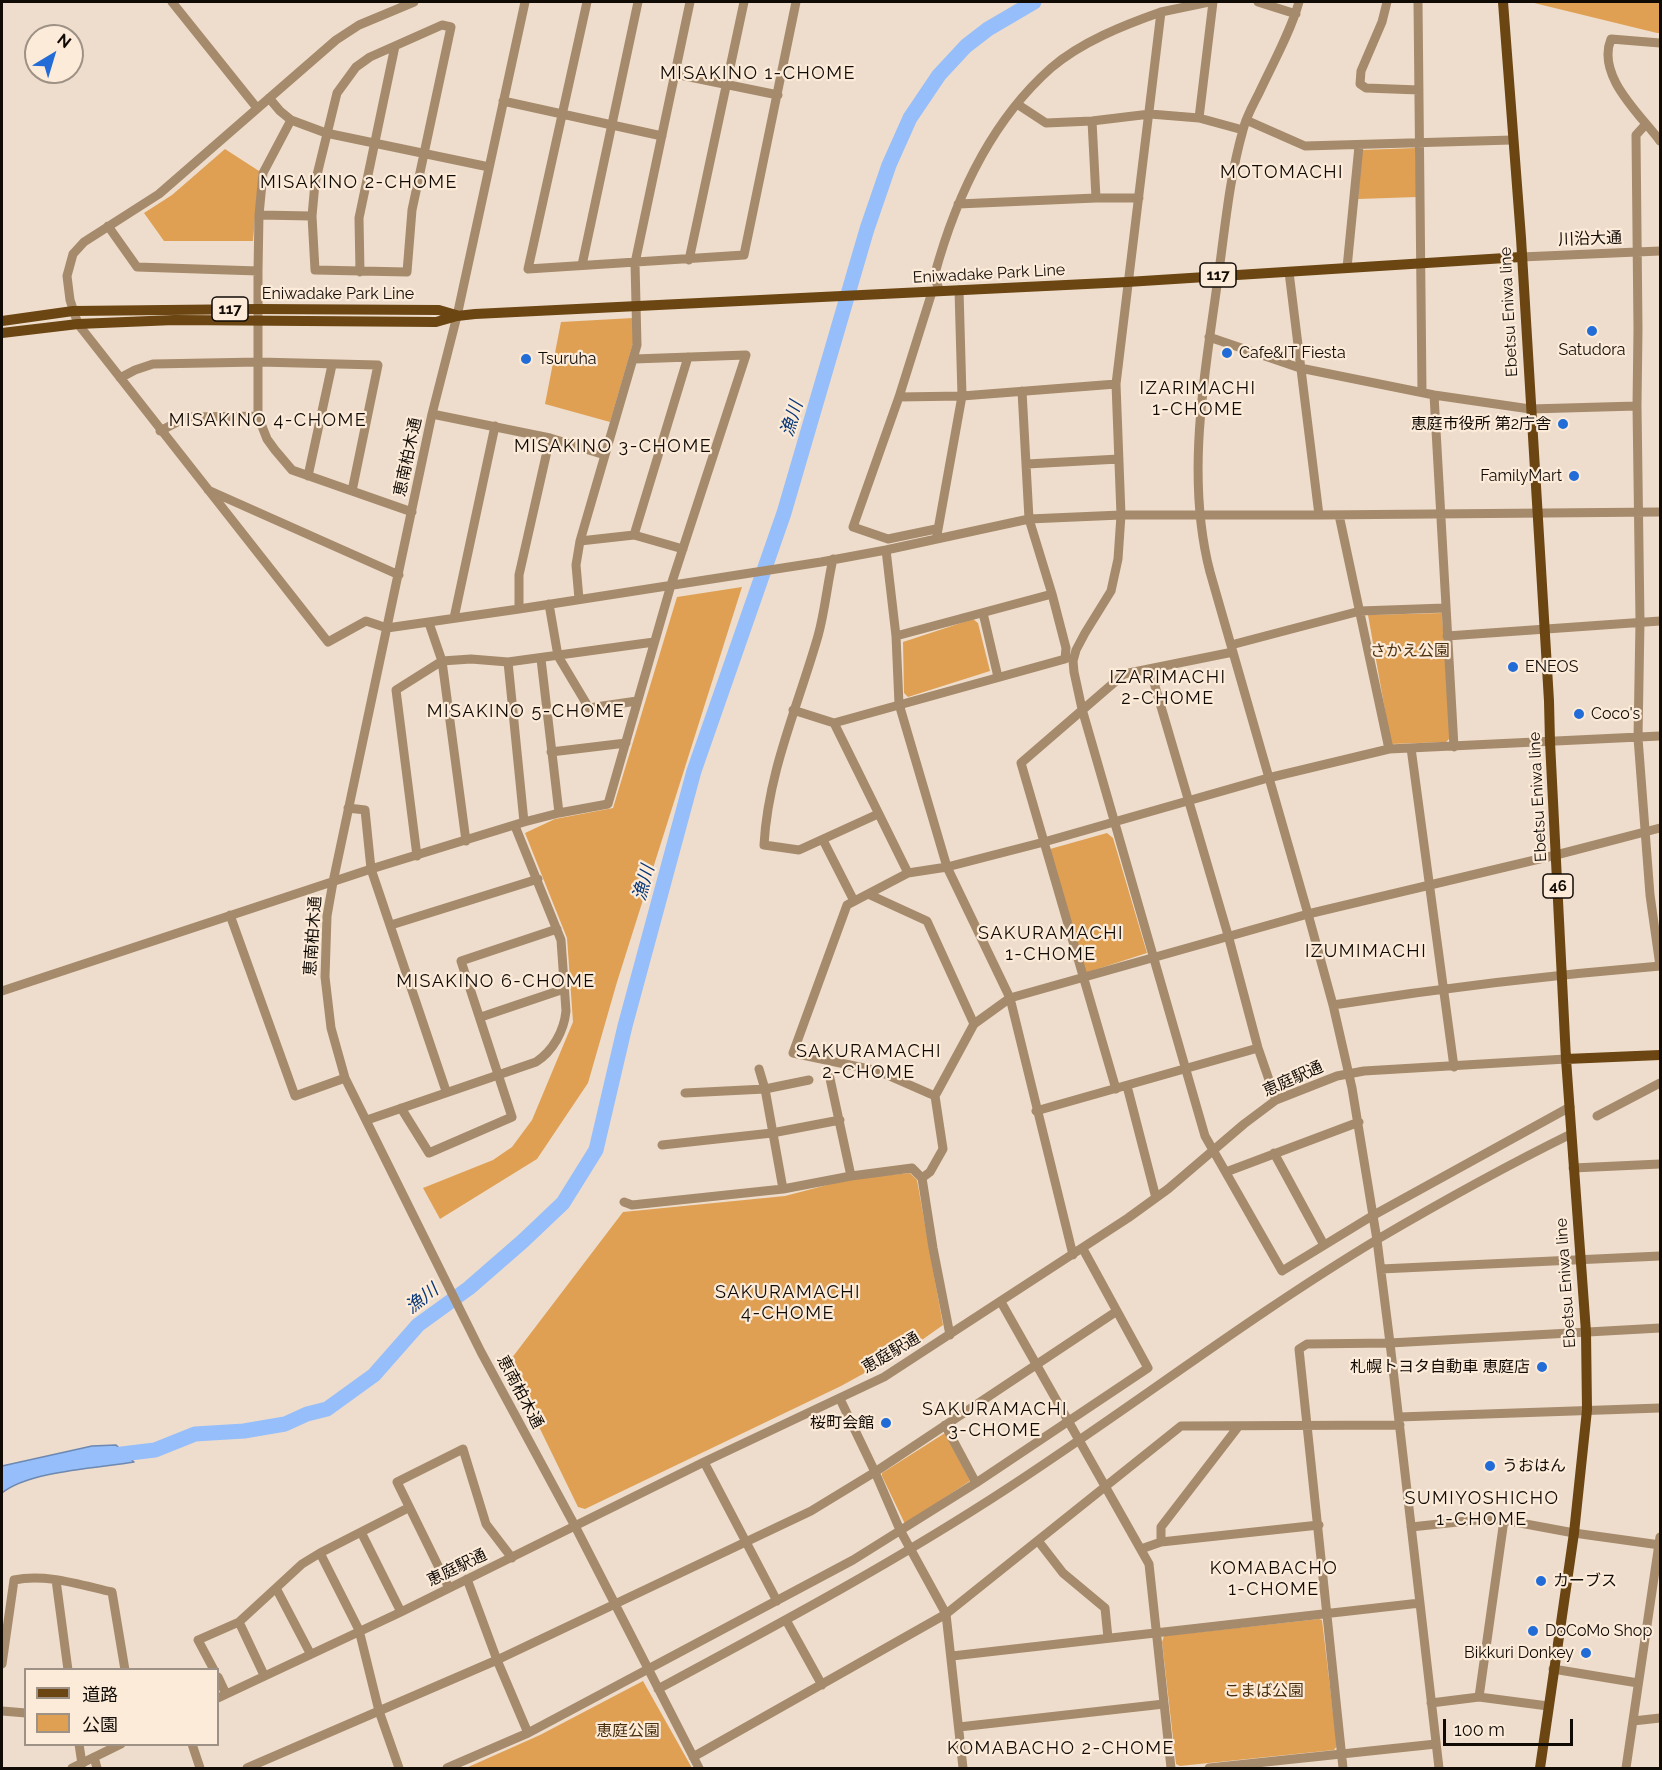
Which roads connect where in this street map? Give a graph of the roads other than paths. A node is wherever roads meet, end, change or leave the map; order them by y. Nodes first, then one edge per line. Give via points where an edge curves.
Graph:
1 (172, 2) edge
2 (414, 2) edge
3 (525, 2) edge
4 (587, 2) edge
5 (638, 2) edge
6 (690, 2) edge
7 (744, 2) edge
8 (796, 2) edge
9 (1211, 2) edge
10 (1258, 2) edge
11 (1299, 2) edge
12 (1387, 2) edge
13 (1418, 2) edge
14 (1503, 2) edge
15 (1161, 12) junction
16 (1296, 14) junction
17 (1660, 43) edge
18 (395, 46) junction
19 (675, 74) junction
20 (726, 84) junction
21 (1419, 90) junction
22 (778, 95) junction
23 (269, 98) junction
24 (503, 101) junction
25 (1017, 104) junction
26 (257, 108) junction
27 (563, 113) junction
28 (1150, 114) junction
29 (1199, 118) junction
30 (291, 120) junction
31 (1246, 120) junction
32 (1092, 121) junction
33 (613, 124) junction
34 (1660, 124) edge
35 (1649, 126) junction
36 (1243, 130) junction
37 (326, 133) junction
38 (662, 136) junction
39 (1512, 140) junction
40 (1660, 141) edge
41 (375, 142) junction
42 (1420, 142) junction
43 (1359, 146) junction
44 (424, 152) junction
45 (489, 167) junction
46 (1096, 198) junction
47 (1139, 198) junction
48 (958, 204) junction
49 (259, 215) junction
50 (312, 216) junction
51 (108, 226) junction
52 (1660, 251) edge
53 (1638, 253) junction
54 (1521, 257) junction
55 (689, 260) junction
56 (635, 263) junction
57 (1421, 263) junction
58 (582, 265) junction
59 (1347, 268) junction
60 (258, 271) junction
61 (360, 272) junction
62 (1289, 272) junction
63 (1219, 275) junction
64 (1127, 282) junction
65 (959, 290) junction
66 (936, 291) junction
67 (637, 305) junction
68 (73, 311) junction
69 (258, 314) junction
70 (457, 316) junction
71 (2, 321) edge
72 (78, 324) junction
73 (2, 333) edge
74 (1209, 337) junction
75 (688, 357) junction
76 (634, 359) junction
77 (259, 362) junction
78 (332, 365) junction
79 (1300, 368) junction
80 (120, 378) junction
81 (1116, 384) junction
82 (1022, 391) junction
83 (1422, 393) junction
84 (1434, 395) junction
85 (962, 396) junction
86 (899, 397) junction
87 (1637, 406) junction
88 (1530, 409) junction
89 (432, 414) junction
90 (258, 416) junction
91 (495, 426) junction
92 (160, 431) junction
93 (550, 438) junction
94 (605, 455) junction
95 (1119, 459) junction
96 (1027, 464) junction
97 (308, 476) junction
98 (206, 489) junction
99 (352, 491) junction
100 (412, 512) junction
101 (1660, 512) edge
102 (1536, 513) junction
103 (1638, 513) junction
104 (1200, 514) junction
105 (1441, 514) junction
106 (1121, 515) junction
107 (1319, 515) junction
108 (1339, 515) junction
109 (1029, 519) junction
110 (936, 529) junction
111 (634, 535) junction
112 (937, 540) junction
113 (580, 541) junction
114 (683, 549) junction
115 (886, 550) junction
116 (833, 560) junction
117 (399, 575) junction
118 (671, 585) junction
119 (1053, 594) junction
120 (579, 599) junction
121 (549, 604) junction
122 (1445, 608) junction
123 (519, 609) junction
124 (1360, 611) junction
125 (983, 613) junction
126 (454, 618) junction
127 (1640, 621) junction
128 (1660, 621) edge
129 (429, 623) junction
130 (387, 628) junction
131 (1544, 630) junction
132 (896, 636) junction
133 (1447, 636) junction
134 (654, 642) junction
135 (1232, 648) junction
136 (558, 656) junction
137 (541, 659) junction
138 (442, 662) junction
139 (508, 662) junction
140 (1150, 669) junction
141 (998, 677) junction
142 (637, 701) junction
143 (899, 704) junction
144 (1082, 709) junction
145 (793, 710) junction
146 (834, 723) junction
147 (1660, 736) edge
148 (1638, 738) junction
149 (1550, 742) junction
150 (626, 743) junction
151 (1454, 747) junction
152 (1411, 748) junction
153 (1389, 749) junction
154 (551, 752) junction
155 (1268, 778) junction
156 (1188, 802) junction
157 (348, 808) junction
158 (559, 813) junction
159 (878, 814) junction
160 (1115, 822) junction
161 (519, 824) junction
162 (1660, 828) edge
163 (1644, 831) junction
164 (823, 840) junction
165 (466, 841) junction
166 (1044, 842) junction
167 (1556, 855) junction
168 (417, 856) junction
169 (947, 867) junction
170 (371, 869) junction
171 (908, 873) junction
172 (538, 879) junction
173 (333, 882) junction
174 (1430, 884) junction
175 (868, 894) junction
176 (854, 901) junction
177 (1308, 914) junction
178 (230, 915) junction
179 (391, 925) junction
180 (557, 929) junction
181 (1228, 935) junction
182 (1154, 958) junction
183 (1660, 966) edge
184 (1563, 974) junction
185 (1084, 976) junction
186 (1445, 988) junction
187 (564, 989) junction
188 (2, 991) edge
189 (1010, 998) junction
190 (1333, 1005) junction
191 (481, 1017) junction
192 (974, 1024) junction
193 (1258, 1048) junction
194 (1660, 1055) edge
195 (1566, 1059) junction
196 (1454, 1067) junction
197 (759, 1069) dead end
198 (1185, 1069) junction
199 (1349, 1073) junction
200 (499, 1074) junction
201 (829, 1074) dead end
202 (345, 1078) junction
203 (809, 1080) dead end
204 (1660, 1083) edge
205 (1127, 1086) junction
206 (765, 1089) junction
207 (1116, 1089) junction
208 (446, 1091) junction
209 (685, 1093) dead end
210 (935, 1096) junction
211 (1276, 1100) junction
212 (1570, 1107) junction
213 (401, 1108) junction
214 (1036, 1111) junction
215 (1598, 1116) dead end
216 (367, 1120) junction
217 (840, 1120) junction
218 (1359, 1122) junction
219 (772, 1133) junction
220 (1572, 1134) junction
221 (662, 1145) dead end
222 (1214, 1150) junction
223 (1275, 1153) junction
224 (1660, 1164) edge
225 (1573, 1168) junction
226 (1226, 1172) junction
227 (851, 1176) junction
228 (922, 1178) junction
229 (783, 1189) junction
230 (1156, 1198) junction
231 (624, 1202) dead end
232 (1372, 1216) junction
233 (1377, 1240) junction
234 (1324, 1245) junction
235 (1083, 1249) junction
236 (1073, 1255) junction
237 (1660, 1256) edge
238 (1579, 1259) junction
239 (1381, 1269) junction
240 (1001, 1302) junction
241 (1117, 1311) junction
242 (1660, 1328) edge
243 (1586, 1332) junction
244 (950, 1335) junction
245 (1390, 1343) junction
246 (1036, 1365) junction
247 (840, 1399) junction
248 (1660, 1408) edge
249 (1587, 1410) junction
250 (1400, 1421) junction
251 (1068, 1422) junction
252 (945, 1425) junction
253 (1238, 1426) junction
254 (1306, 1427) junction
255 (1079, 1440) junction
256 (704, 1462) junction
257 (876, 1472) junction
258 (976, 1483) junction
259 (1106, 1487) junction
260 (408, 1508) junction
261 (1504, 1520) junction
262 (1319, 1525) junction
263 (575, 1526) junction
264 (1412, 1527) junction
265 (900, 1530) junction
266 (361, 1532) junction
267 (1574, 1533) junction
268 (745, 1542) junction
269 (1039, 1542) junction
270 (1161, 1542) junction
271 (1660, 1542) edge
272 (1141, 1549) junction
273 (910, 1550) junction
274 (320, 1553) junction
275 (512, 1558) junction
276 (467, 1579) junction
277 (56, 1580) junction
278 (276, 1588) junction
279 (450, 1588) junction
280 (777, 1601) junction
281 (1420, 1603) junction
282 (615, 1604) junction
283 (401, 1612) junction
284 (946, 1614) junction
285 (1327, 1615) junction
286 (786, 1620) junction
287 (239, 1622) junction
288 (359, 1630) junction
289 (1157, 1634) junction
290 (1108, 1638) junction
291 (310, 1653) junction
292 (952, 1656) junction
293 (497, 1660) junction
294 (2, 1664) edge
295 (68, 1668) edge
296 (125, 1668) edge
297 (213, 1668) edge
298 (1553, 1669) junction
299 (649, 1670) junction
300 (264, 1675) junction
301 (1638, 1683) junction
302 (822, 1685) junction
303 (658, 1689) junction
304 (222, 1696) edge
305 (1479, 1697) junction
306 (1431, 1703) junction
307 (1164, 1704) junction
308 (1548, 1706) junction
309 (2, 1711) edge
310 (379, 1711) junction
311 (24, 1713) edge
312 (1660, 1718) edge
313 (1634, 1721) junction
314 (959, 1727) junction
315 (528, 1733) junction
316 (1436, 1744) junction
317 (79, 1746) edge
318 (117, 1746) edge
319 (193, 1746) edge
320 (1342, 1755) junction
321 (94, 1757) junction
322 (693, 1757) junction
323 (82, 1764) junction
324 (72, 1768) edge
325 (97, 1768) edge
326 (200, 1768) edge
327 (247, 1768) edge
328 (399, 1768) edge
329 (447, 1768) edge
330 (699, 1768) edge
331 (963, 1768) edge
332 (1171, 1768) edge
333 (1209, 1768) edge
334 (1343, 1768) edge
335 (1439, 1768) edge
336 (1540, 1768) edge
337 (1626, 1768) edge

1 - 26 street
2 - 23 street via 336,40
3 - 24 street, 恵南柏木通
4 - 27 street
5 - 33 street
6 - 19 street
7 - 20 street
8 - 22 street
9 - 15 street
9 - 29 street
10 - 16 street
11 - 16 street
12 - 21 street via 1361,71 1360,84 1366,88
13 - 21 street
14 - 39 main road, Ebetsu Eniwa line / 46
15 - 25 street via 1120,27 1076,51 1051,68
15 - 28 street
16 - 31 street
17 - 35 street via 1611,39 1607,49 1614,81
18 - 37 street via 370,57 346,78 337,93
18 - 41 street
18 - 44 street via 442,25 451,27
19 - 20 street
19 - 38 street
20 - 22 street
20 - 55 street
21 - 42 street
22 - 55 street via 744,255
23 - 26 street
23 - 30 street
24 - 27 street
24 - 45 street, 恵南柏木通
25 - 32 street via 1046,123
25 - 48 street via 986,144
26 - 51 street via 159,194
27 - 33 street
27 - 58 street via 528,269
28 - 29 street
28 - 32 street
28 - 47 street
29 - 36 street
30 - 37 street
30 - 49 street via 263,172
31 - 36 street
31 - 43 street via 1305,146
32 - 46 street
33 - 38 street
33 - 58 street
34 - 35 street
35 - 40 street
35 - 53 street via 1636,135
36 - 63 street via 1226,214
37 - 41 street
37 - 50 street
38 - 56 street
39 - 42 street
39 - 54 main road, Ebetsu Eniwa line / 46
41 - 44 street
41 - 61 street via 359,218
42 - 43 street
42 - 57 street
43 - 59 street
44 - 45 street
44 - 61 street via 412,210 407,272
45 - 70 street, 恵南柏木通
46 - 47 street
46 - 48 street
47 - 64 street
48 - 66 street via 934,277
49 - 50 street
49 - 60 street
50 - 61 street via 315,270
51 - 60 street via 138,267
51 - 68 street via 73,254 67,276
52 - 53 street, 川沿大通
53 - 54 street, 川沿大通
53 - 87 street
54 - 57 main road, Eniwadake Park Line / 117
54 - 88 main road, Ebetsu Eniwa line / 46
55 - 56 street
56 - 58 street
56 - 67 street
57 - 59 main road, Eniwadake Park Line / 117
57 - 83 street
59 - 62 main road, Eniwadake Park Line / 117
60 - 69 street
62 - 63 main road, Eniwadake Park Line / 117
62 - 79 street
63 - 64 main road, Eniwadake Park Line / 117
63 - 74 street
64 - 65 main road, Eniwadake Park Line / 117
64 - 81 street
65 - 66 main road, Eniwadake Park Line / 117
65 - 85 street
66 - 67 main road, Eniwadake Park Line / 117
66 - 86 street
67 - 70 main road, Eniwadake Park Line / 117
67 - 76 street
68 - 69 main road, Eniwadake Park Line / 117
68 - 71 main road, Eniwadake Park Line / 117
68 - 72 street
69 - 70 main road, Eniwadake Park Line / 117 via 439,310
69 - 72 main road, Eniwadake Park Line / 117
69 - 77 street
70 - 89 street, 恵南柏木通
72 - 73 main road, Eniwadake Park Line / 117
72 - 80 street
74 - 79 street
74 - 104 street via 1199,437
75 - 76 street
75 - 111 street
75 - 114 street via 746,355
76 - 94 street
77 - 78 street
77 - 80 street via 153,364
77 - 90 street
78 - 97 street
78 - 99 street via 378,365
79 - 83 street
79 - 107 street
80 - 92 street
81 - 82 street
81 - 95 street
82 - 85 street
82 - 96 street
83 - 84 street
84 - 88 street
84 - 105 street
85 - 86 street
85 - 110 street
86 - 110 street via 853,527 888,539
87 - 88 street
87 - 103 street
88 - 102 main road, Ebetsu Eniwa line / 46
89 - 91 street
89 - 100 street, 恵南柏木通
90 - 92 street via 187,417
90 - 97 street via 267,439 282,460 292,470
91 - 93 street
91 - 126 street
92 - 98 street
93 - 94 street
93 - 123 street via 519,575
94 - 113 street
95 - 96 street
95 - 106 street
96 - 109 street
97 - 99 street
98 - 117 street
98 - 130 street via 328,642 366,621
99 - 100 street
100 - 117 street, 恵南柏木通
101 - 103 street
102 - 103 street
102 - 105 street
102 - 131 main road, Ebetsu Eniwa line / 46
103 - 127 street
104 - 106 street
104 - 107 street
104 - 135 street via 1203,546
105 - 108 street
105 - 122 street
106 - 109 street
106 - 144 street via 1111,591 1073,661
107 - 108 street
108 - 124 street
109 - 112 street
109 - 119 street
110 - 112 street
111 - 113 street
111 - 114 street
112 - 115 street
113 - 120 street via 576,565
114 - 118 street
115 - 116 street
115 - 132 street
116 - 118 street
116 - 145 street via 818,635
117 - 130 street, 恵南柏木通
118 - 120 street
118 - 134 street
119 - 125 street
119 - 141 street via 1065,659
120 - 121 street
121 - 123 street
121 - 136 street
122 - 124 street
122 - 133 street
123 - 126 street
124 - 135 street
124 - 153 street
125 - 132 street
125 - 141 street
126 - 129 street
127 - 128 street
127 - 131 street
127 - 148 street
129 - 130 street
129 - 138 street
130 - 157 street, 恵南柏木通
131 - 133 street
131 - 149 main road, Ebetsu Eniwa line / 46
132 - 143 street
133 - 151 street
134 - 136 street
134 - 142 street
135 - 140 street
135 - 155 street
136 - 137 street
136 - 142 street via 589,708
137 - 139 street
137 - 154 street
138 - 139 street
138 - 165 street
138 - 168 street via 396,690
139 - 161 street
140 - 144 street via 1124,674
140 - 156 street
141 - 143 street
142 - 150 street
143 - 146 street
143 - 169 street
144 - 160 street
144 - 166 street via 1021,763
145 - 146 street
145 - 164 street via 776,765 764,845 799,850
146 - 159 street
147 - 148 street
148 - 149 street
148 - 163 street
149 - 151 street
149 - 167 main road, Ebetsu Eniwa line / 46
150 - 154 street
150 - 158 street via 608,804
151 - 152 street
152 - 153 street
152 - 174 street
153 - 155 street
154 - 158 street
155 - 156 street
155 - 177 street
156 - 160 street
156 - 181 street
157 - 170 street via 365,810
157 - 173 street, 恵南柏木通
158 - 161 street
159 - 164 street
159 - 171 street
160 - 166 street
160 - 182 street
161 - 165 street
161 - 172 street
162 - 163 street
163 - 167 street
163 - 183 street
164 - 176 street
165 - 168 street
166 - 169 street
166 - 185 street
167 - 174 street
167 - 184 main road, Ebetsu Eniwa line / 46
168 - 170 street
169 - 171 street
169 - 189 street
170 - 173 street
170 - 179 street
171 - 175 street
172 - 179 street
172 - 180 street
173 - 178 street
173 - 202 street, 恵南柏木通 via 325,942 326,986 331,1028
174 - 177 street
174 - 186 street
175 - 176 street
175 - 192 street via 927,921
176 - 210 street via 847,905 793,1053 878,1071
177 - 181 street
177 - 190 street
178 - 188 street
178 - 202 street via 295,1096
179 - 208 street
180 - 187 street
180 - 191 street via 461,961
181 - 182 street
181 - 193 street
182 - 185 street
182 - 198 street
183 - 184 street
184 - 186 street
184 - 195 main road, Ebetsu Eniwa line / 46
185 - 189 street
185 - 207 street
186 - 190 street
186 - 196 street
187 - 191 street
187 - 200 street via 565,1022 551,1048 536,1062
189 - 192 street
189 - 214 street
190 - 199 street
191 - 200 street
192 - 210 street
193 - 198 street
193 - 211 street
194 - 195 main road
195 - 196 street, 恵庭駅通
195 - 212 main road, Ebetsu Eniwa line / 46
196 - 199 street, 恵庭駅通
197 - 206 street
198 - 205 street
198 - 222 street via 1205,1136
199 - 211 street, 恵庭駅通
199 - 218 street
200 - 208 street
200 - 213 street via 512,1117 429,1153
201 - 217 street
202 - 216 street, 恵南柏木通
203 - 206 street
204 - 215 street
205 - 207 street
205 - 230 street
206 - 209 street
206 - 219 street
207 - 214 street
208 - 213 street
210 - 228 street via 943,1149
211 - 222 street, 恵庭駅通
212 - 220 main road, Ebetsu Eniwa line / 46
212 - 232 street
213 - 216 street
214 - 236 street
216 - 263 street, 恵南柏木通 via 481,1352
217 - 219 street
217 - 227 street
218 - 223 street
218 - 232 street
219 - 221 street
219 - 229 street
220 - 225 main road, Ebetsu Eniwa line / 46
220 - 233 street
222 - 226 street
222 - 230 street, 恵庭駅通
223 - 226 street
223 - 234 street
224 - 225 street
225 - 238 main road, Ebetsu Eniwa line / 46
226 - 234 street via 1282,1271
227 - 228 street via 912,1168
227 - 229 street
228 - 244 street
229 - 231 street via 632,1205
230 - 235 street, 恵庭駅通
232 - 233 street
232 - 234 street
233 - 239 street
233 - 255 street
235 - 236 street, 恵庭駅通
235 - 241 street
236 - 240 street, 恵庭駅通
237 - 238 street
238 - 239 street
238 - 243 main road, Ebetsu Eniwa line / 46
239 - 245 street
240 - 244 street, 恵庭駅通
240 - 246 street
241 - 246 street
241 - 251 street via 1148,1368
242 - 243 street
243 - 245 street
243 - 249 main road, Ebetsu Eniwa line / 46
244 - 247 street, 恵庭駅通 via 884,1377
245 - 250 street
245 - 254 street via 1307,1344 1299,1349
246 - 251 street
246 - 252 street
247 - 256 street, 恵庭駅通
247 - 257 street
248 - 249 street
249 - 250 street
249 - 267 main road, Ebetsu Eniwa line / 46
250 - 254 street
250 - 264 street
251 - 255 street
251 - 258 street
252 - 257 street
252 - 258 street
253 - 254 street
253 - 259 street via 1181,1426
253 - 270 street via 1161,1527
254 - 262 street
255 - 259 street
255 - 273 street
256 - 263 street, 恵庭駅通
256 - 268 street
257 - 265 street
257 - 268 street via 811,1511
258 - 265 street
259 - 269 street
259 - 272 street
260 - 266 street
260 - 275 street via 397,1482 463,1449 486,1524
260 - 279 street
261 - 264 street
261 - 267 street
261 - 305 street
262 - 270 street
262 - 285 street
263 - 275 street, 恵庭駅通
263 - 282 street, 恵南柏木通
264 - 281 street
265 - 273 street
265 - 280 street
266 - 274 street
266 - 283 street
267 - 271 street
267 - 298 main road, Ebetsu Eniwa line / 46
268 - 280 street
268 - 282 street
269 - 284 street
269 - 290 street via 1063,1574 1105,1608
270 - 272 street
271 - 301 street
272 - 289 street via 1149,1564
273 - 284 street
273 - 286 street
274 - 278 street
274 - 288 street
275 - 276 street, 恵庭駅通
276 - 279 street, 恵庭駅通
276 - 293 street
277 - 294 street via 14,1580
277 - 295 street
277 - 296 street via 112,1592
278 - 287 street
278 - 291 street
279 - 283 street, 恵庭駅通
280 - 299 street
281 - 285 street
281 - 306 street
282 - 293 street
282 - 299 street, 恵南柏木通
283 - 288 street, 恵庭駅通
284 - 292 street
284 - 302 street
285 - 289 street
285 - 320 street
286 - 302 street
286 - 303 street
287 - 297 street via 198,1640
287 - 300 street
288 - 291 street, 恵庭駅通
288 - 310 street
289 - 290 street
289 - 307 street
290 - 292 street
291 - 300 street, 恵庭駅通
292 - 314 street
293 - 310 street
293 - 315 street
298 - 301 street
298 - 308 main road, Ebetsu Eniwa line / 46
299 - 303 street, 恵南柏木通
299 - 315 street
300 - 304 street, 恵庭駅通
301 - 313 street
302 - 322 street
303 - 322 street, 恵南柏木通
305 - 306 street
305 - 308 street
306 - 316 street
307 - 314 street
307 - 332 street
308 - 336 main road, Ebetsu Eniwa line / 46
309 - 311 street
310 - 327 street
310 - 328 street
312 - 313 street
313 - 337 street
314 - 331 street
315 - 329 street
316 - 320 street
316 - 335 street
317 - 323 street
318 - 321 street
319 - 326 street
320 - 333 street
320 - 334 street
321 - 323 street
321 - 325 street
322 - 330 street, 恵南柏木通
323 - 324 street

